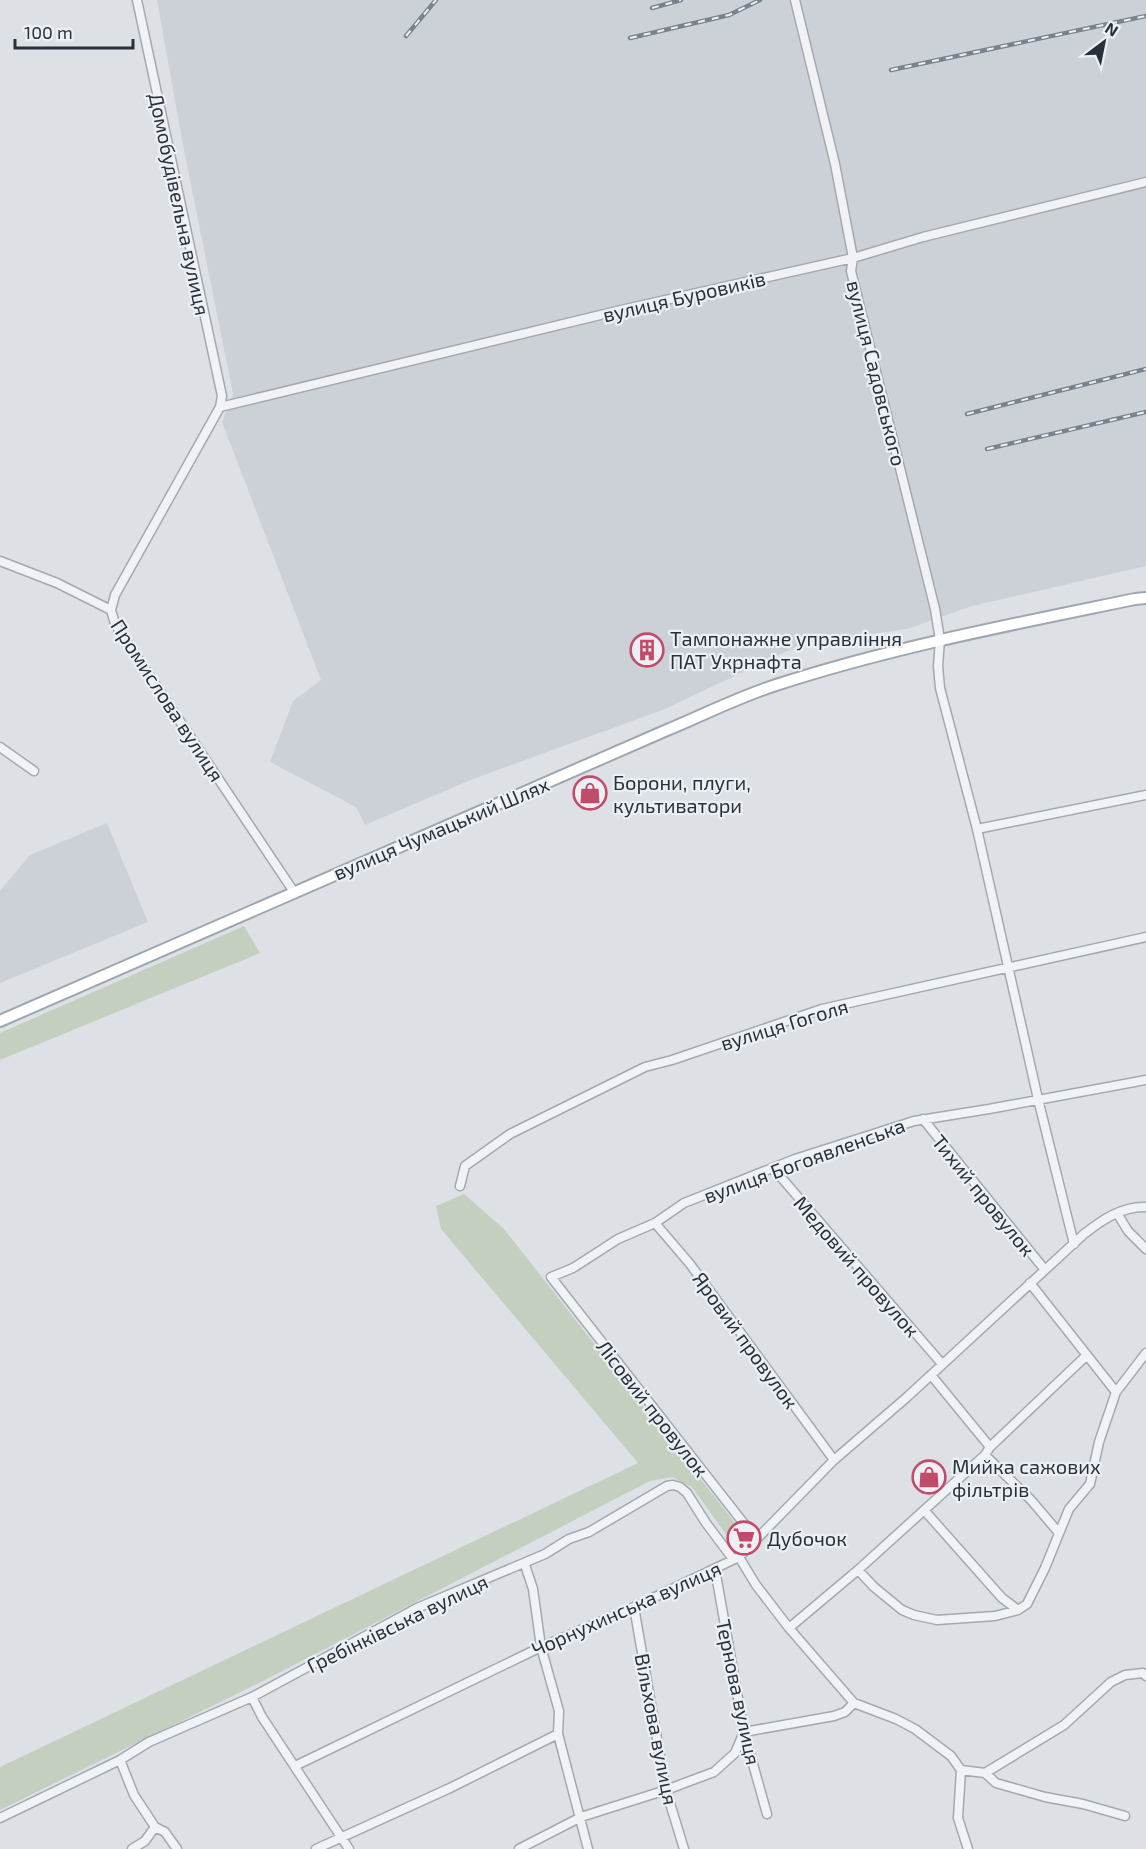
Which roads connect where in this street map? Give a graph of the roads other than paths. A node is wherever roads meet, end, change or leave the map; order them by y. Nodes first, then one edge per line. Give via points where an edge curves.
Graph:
1 (137, 0) edge
2 (795, 0) edge
3 (1146, 182) edge
4 (853, 258) junction
5 (220, 407) junction
6 (0, 561) edge
7 (1146, 593) edge
8 (1140, 598) edge
9 (111, 610) junction
10 (940, 640) junction
11 (0, 747) edge
12 (34, 771) dead end
13 (1146, 795) edge
14 (977, 829) junction
15 (294, 892) junction
16 (1146, 937) edge
17 (1009, 968) junction
18 (0, 1021) edge
19 (1146, 1080) edge
20 (1038, 1099) junction
21 (923, 1119) junction
22 (773, 1168) junction
23 (460, 1186) dead end
24 (1146, 1207) edge
25 (1117, 1213) junction
26 (655, 1223) junction
27 (1074, 1244) junction
28 (1146, 1249) edge
29 (1045, 1269) junction
30 (551, 1277) joint
31 (1030, 1283) junction
32 (1146, 1353) edge
33 (1087, 1355) junction
34 (942, 1364) junction
35 (931, 1375) junction
36 (1116, 1392) junction
37 (990, 1447) junction
38 (985, 1455) junction
39 (834, 1460) junction
40 (924, 1510) junction
41 (1059, 1533) junction
42 (756, 1539) junction
43 (736, 1558) junction
44 (525, 1565) junction
45 (715, 1569) junction
46 (858, 1570) junction
47 (634, 1607) junction
48 (1018, 1610) junction
49 (789, 1628) junction
50 (541, 1647) junction
51 (1146, 1676) edge
52 (252, 1697) junction
53 (854, 1703) junction
54 (744, 1732) junction
55 (558, 1734) junction
56 (120, 1760) junction
57 (295, 1766) junction
58 (961, 1770) junction
59 (985, 1773) junction
60 (666, 1790) junction
61 (767, 1814) dead end
62 (1125, 1816) dead end
63 (581, 1817) junction
64 (0, 1818) edge
65 (155, 1827) junction
66 (341, 1839) junction
67 (132, 1849) edge
68 (177, 1849) edge
69 (316, 1849) edge
70 (349, 1849) edge
71 (519, 1849) edge
72 (588, 1849) edge
73 (684, 1849) edge
74 (968, 1849) edge

1 - 5 street, Домобудівельна вулиця via 220,382
2 - 4 street, вулиця Садовського via 835,164
3 - 4 street, вулиця Буровиків
4 - 5 street, вулиця Буровиків
4 - 10 street, вулиця Садовського via 851,271
5 - 9 street, Промислова вулиця via 115,595
6 - 9 street
7 - 8 main road, вулиця Чумацький Шлях
8 - 10 main road, вулиця Чумацький Шлях
9 - 15 street, Промислова вулиця via 115,624
10 - 14 street, вулиця Садовського via 940,688
10 - 15 main road, вулиця Чумацький Шлях via 774,686
11 - 12 street
13 - 14 street
14 - 17 street, вулиця Садовського
15 - 18 main road, вулиця Чумацький Шлях
16 - 17 street, вулиця Гоголя
17 - 20 street, вулиця Садовського
17 - 23 street, вулиця Гоголя via 822,1009 645,1066 510,1134 465,1166
19 - 20 street, вулиця Богоявленська
20 - 21 street, вулиця Богоявленська
20 - 27 street, вулиця Садовського
21 - 22 street, вулиця Богоявленська
21 - 29 street, Тихий провулок
22 - 26 street, вулиця Богоявленська via 684,1203
22 - 34 street, Медовий провулок
24 - 25 street
25 - 27 street, Чорнухинська вулиця
25 - 28 street
26 - 30 street, вулиця Богоявленська
26 - 39 street, Яровий провулок via 690,1264
27 - 29 street, Чорнухинська вулиця
29 - 31 street, Чорнухинська вулиця
30 - 42 street, Лісовий провулок
31 - 33 street
31 - 34 street, Чорнухинська вулиця
32 - 36 street
33 - 36 street
33 - 37 street
34 - 35 street, Чорнухинська вулиця
35 - 37 street
35 - 39 street, Чорнухинська вулиця
36 - 41 street via 1090,1484 1069,1509
37 - 38 street
38 - 40 street
38 - 41 street
39 - 42 street, Чорнухинська вулиця
40 - 46 street
40 - 48 street via 1002,1598
41 - 48 street via 1027,1604
42 - 43 street, Чорнухинська вулиця
43 - 44 street, Гребінківська вулиця via 687,1493 673,1485 653,1492 589,1532
43 - 45 street, Чорнухинська вулиця
43 - 49 street
44 - 50 street via 533,1589
44 - 52 street, Гребінківська вулиця via 417,1608
45 - 47 street, Чорнухинська вулиця
45 - 54 street, Тернова вулиця
46 - 48 street via 902,1610 914,1615 952,1620
46 - 49 street
47 - 50 street, Чорнухинська вулиця
47 - 60 street, Вільхова вулиця
49 - 53 street
50 - 55 street via 559,1711
50 - 57 street, Чорнухинська вулиця
51 - 59 street via 1125,1675 1111,1682 1064,1725
52 - 56 street, Гребінківська вулиця via 149,1742
52 - 57 street
53 - 54 street via 834,1716
53 - 58 street via 915,1729 951,1756
54 - 60 street via 735,1753 714,1772
54 - 61 street, Тернова вулиця
55 - 63 street
55 - 66 street
56 - 64 street, Гребінківська вулиця
56 - 65 street via 134,1795
57 - 66 street
58 - 59 street
58 - 74 street via 958,1818
59 - 62 street via 996,1783
60 - 63 street
60 - 73 street, Вільхова вулиця
63 - 71 street
63 - 72 street
65 - 67 street via 145,1841
65 - 68 street via 165,1832
66 - 69 street
66 - 70 street

